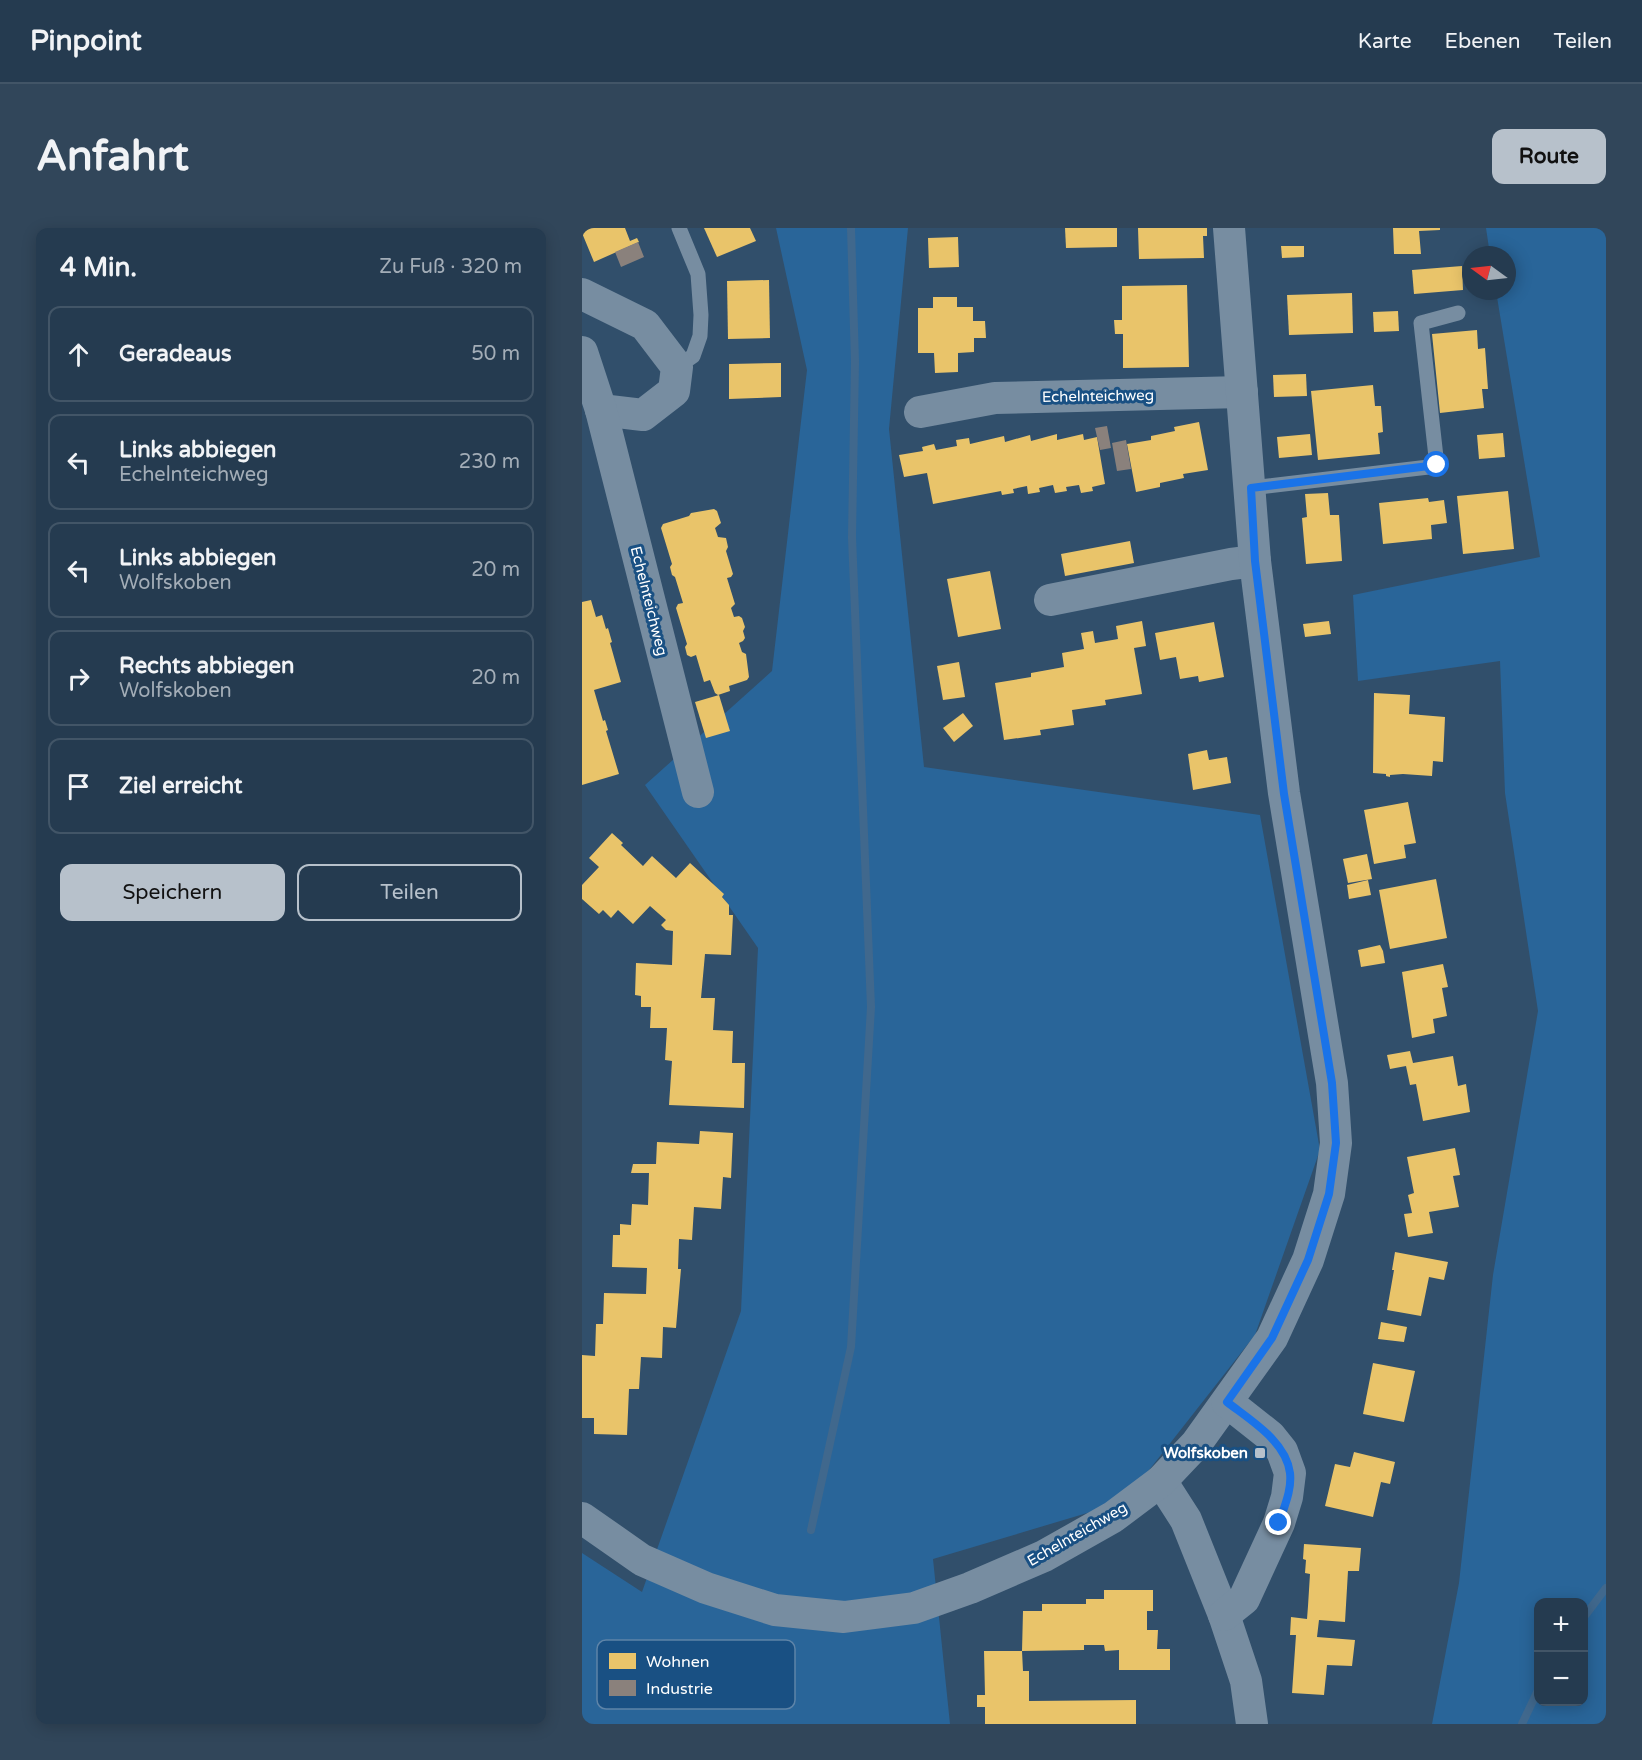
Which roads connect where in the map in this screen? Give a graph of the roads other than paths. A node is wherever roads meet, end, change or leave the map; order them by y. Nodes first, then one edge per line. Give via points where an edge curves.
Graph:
1 (679, 228) edge
2 (1229, 228) edge
3 (582, 294) edge
4 (1458, 313) dead end
5 (582, 352) edge
6 (677, 367) junction
7 (1242, 392) junction
8 (601, 410) junction
9 (920, 412) dead end
10 (1251, 488) junction
11 (1255, 561) junction
12 (1050, 600) dead end
13 (698, 792) dead end
14 (1227, 1402) junction
15 (1161, 1481) junction
16 (582, 1518) edge
17 (1224, 1615) junction
18 (1252, 1724) edge

1 - 6 lane via 698,274 701,315 700,336 693,356
2 - 7 street, Echelnteichweg
3 - 6 street via 645,326
4 - 10 lane via 1422,323 1437,465
5 - 8 street, Echelnteichweg
6 - 8 street via 674,391 643,415
7 - 9 street, Echelnteichweg via 995,398
7 - 10 street, Echelnteichweg
8 - 13 street, Echelnteichweg
10 - 11 street, Echelnteichweg
11 - 12 street
11 - 14 street, Echelnteichweg via 1284,794 1332,1083 1336,1143 1329,1194 1308,1260 1272,1338
14 - 15 street, Echelnteichweg via 1196,1444
14 - 17 street via 1270,1436 1282,1451 1290,1473 1279,1523 1244,1599
15 - 16 street, Echelnteichweg via 1113,1517 1044,1557 914,1608 843,1617 775,1610 706,1588 642,1560
15 - 17 street via 1186,1520
17 - 18 street via 1246,1681

